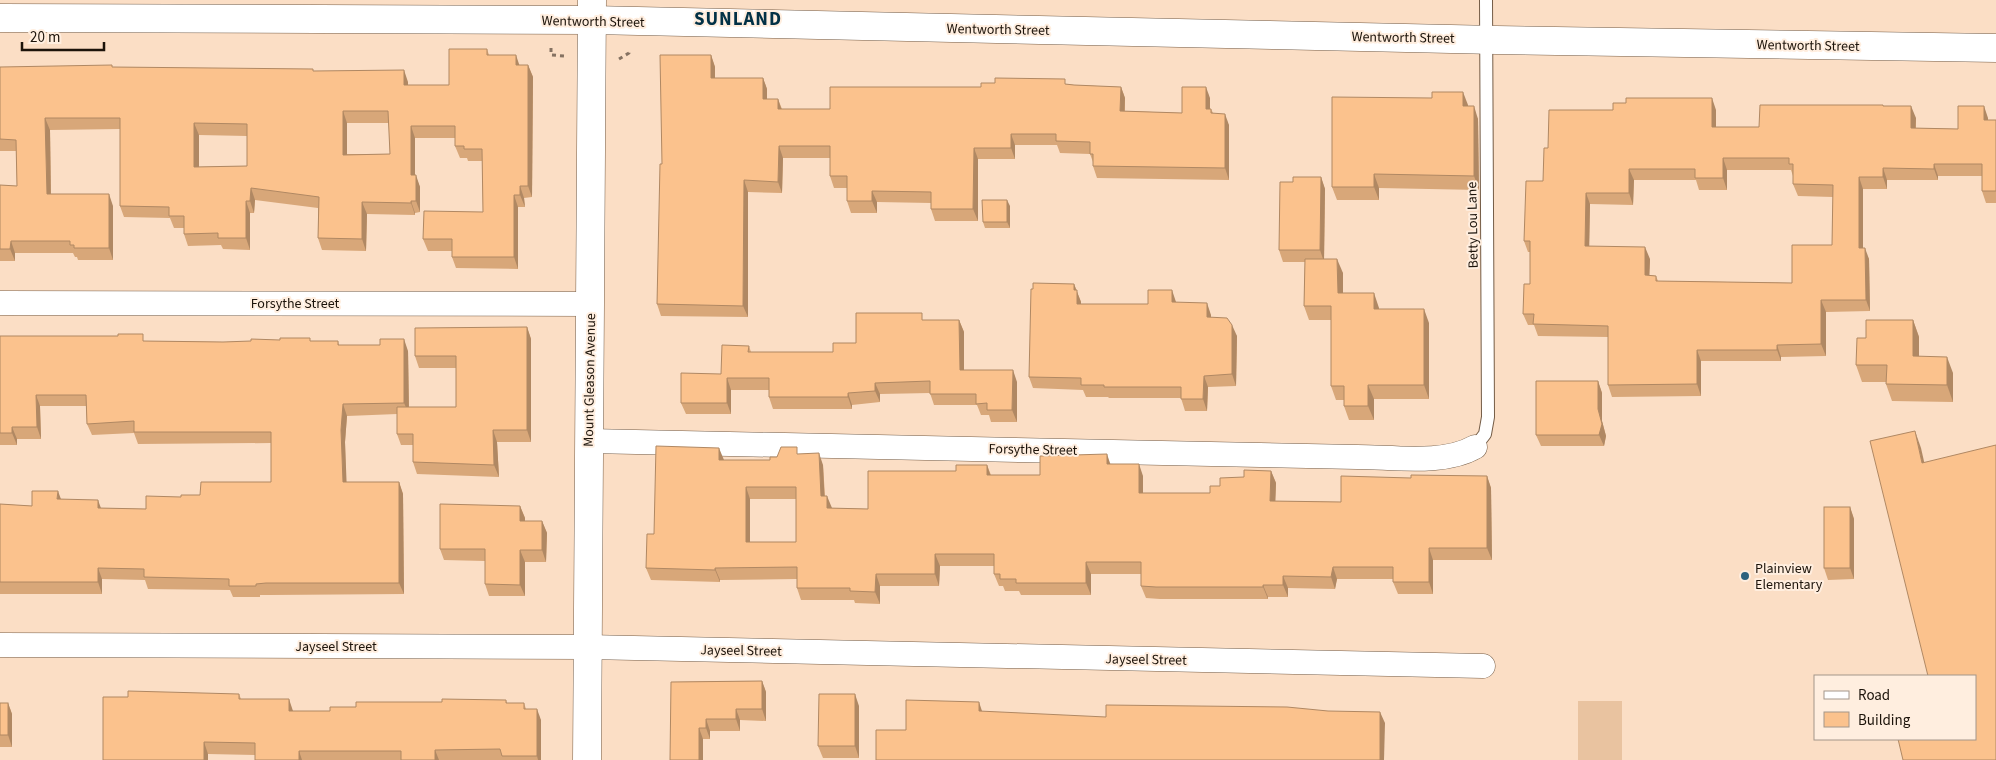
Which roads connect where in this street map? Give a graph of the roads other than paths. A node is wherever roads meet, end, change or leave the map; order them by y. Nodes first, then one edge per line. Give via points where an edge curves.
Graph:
1 (1486, 0) edge
2 (592, 10) edge
3 (0, 18) edge
4 (1486, 39) junction
5 (1996, 48) edge
6 (0, 303) edge
7 (590, 304) junction
8 (589, 441) junction
9 (1475, 447) joint
10 (0, 645) edge
11 (588, 647) junction
12 (1483, 666) dead end
13 (587, 760) edge

1 - 4 lane, Betty Lou Lane
2 - 3 street, Wentworth Street
2 - 4 street, Wentworth Street
2 - 7 street, Mount Gleason Avenue
4 - 5 street, Wentworth Street
4 - 9 lane, Betty Lou Lane via 1488,417 1485,434
6 - 7 street, Forsythe Street
7 - 8 street, Mount Gleason Avenue
8 - 9 street, Forsythe Street via 1442,458 1463,454
8 - 11 street, Mount Gleason Avenue
10 - 11 street, Jayseel Street
11 - 12 street, Jayseel Street
11 - 13 street, Mount Gleason Avenue

